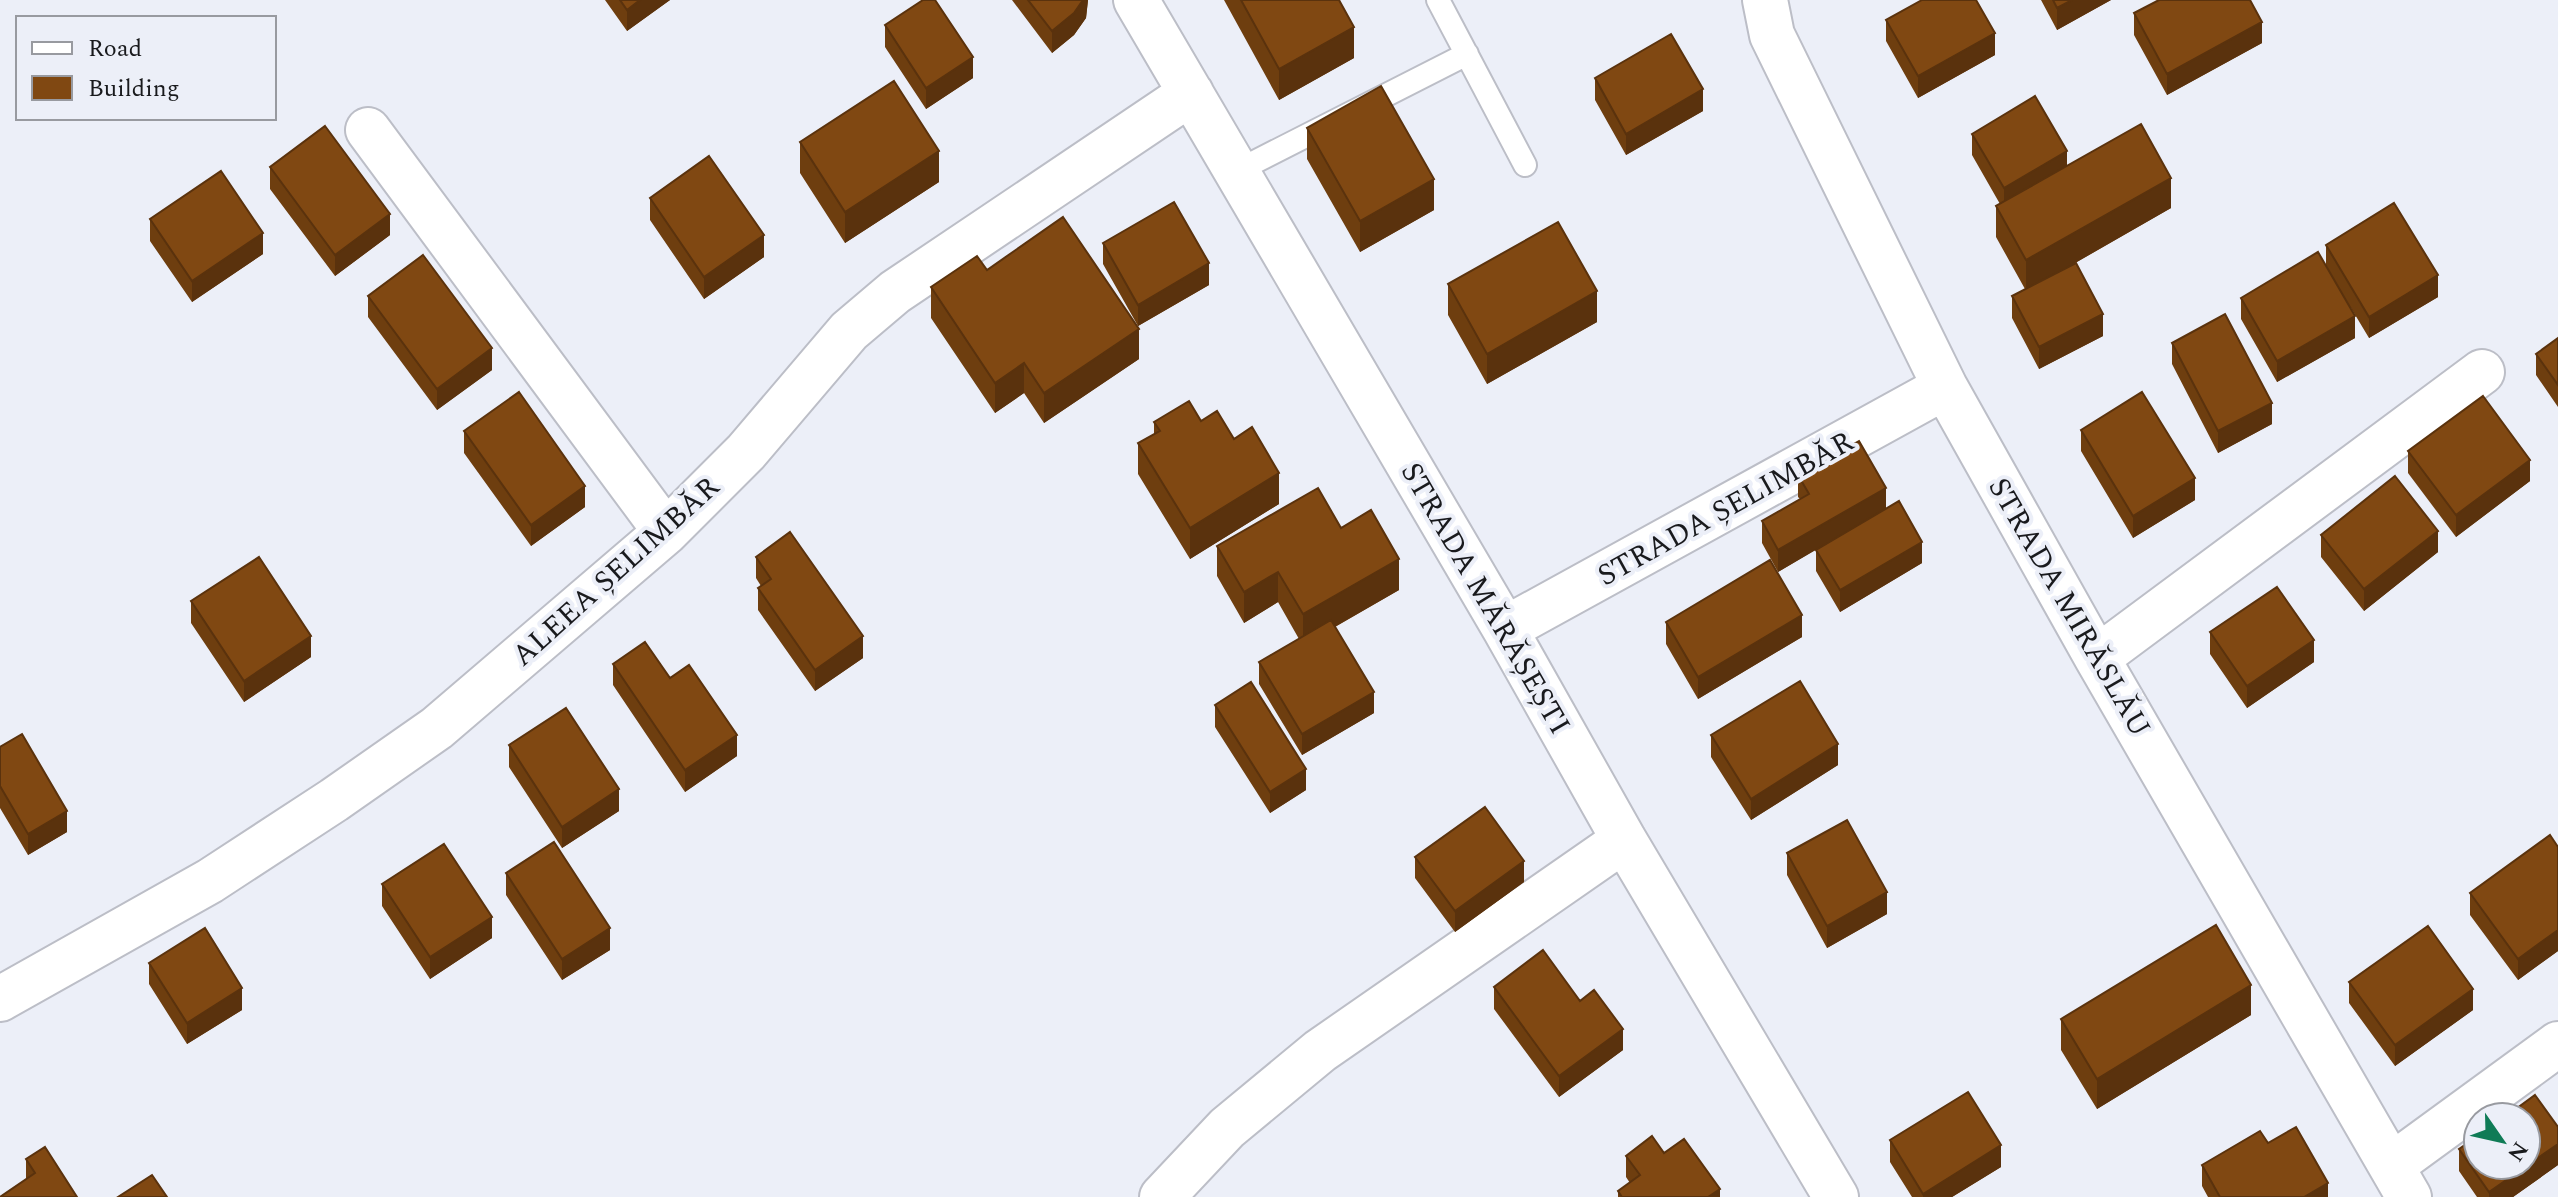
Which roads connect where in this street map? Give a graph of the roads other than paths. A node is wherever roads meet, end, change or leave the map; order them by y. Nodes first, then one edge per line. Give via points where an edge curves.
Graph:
1 (1136, 0) edge
2 (1438, 0) edge
3 (1765, 0) edge
4 (1467, 54) junction
5 (1191, 93) junction
6 (368, 130) dead end
7 (1525, 165) dead end
8 (1237, 171) junction
9 (2482, 372) dead end
10 (1945, 387) junction
11 (666, 532) junction
12 (1505, 629) junction
13 (2097, 658) junction
14 (1624, 840) junction
15 (0, 999) edge
16 (2558, 1044) edge
17 (2400, 1181) edge
18 (1162, 1197) edge
19 (1836, 1197) edge

1 - 5 street, STRADA MĂRĂȘEȘTI
2 - 4 lane
3 - 10 street, STRADA MIRĂSLĂU via 1772,35
4 - 7 lane
4 - 8 lane
5 - 8 street, STRADA MĂRĂȘEȘTI
5 - 11 street, ALEEA ȘELIMBĂR via 895,292 849,331 746,452
6 - 11 street
8 - 12 street, STRADA MĂRĂȘEȘTI
9 - 13 street
10 - 12 street, STRADA ȘELIMBĂR
10 - 13 street, STRADA MIRĂSLĂU
11 - 15 street, ALEEA ȘELIMBĂR via 437,728 210,881
12 - 14 street, STRADA MĂRĂȘEȘTI
13 - 17 street, STRADA MIRĂSLĂU
14 - 18 street via 1320,1051 1227,1128
14 - 19 street, STRADA MĂRĂȘEȘTI
16 - 17 street

